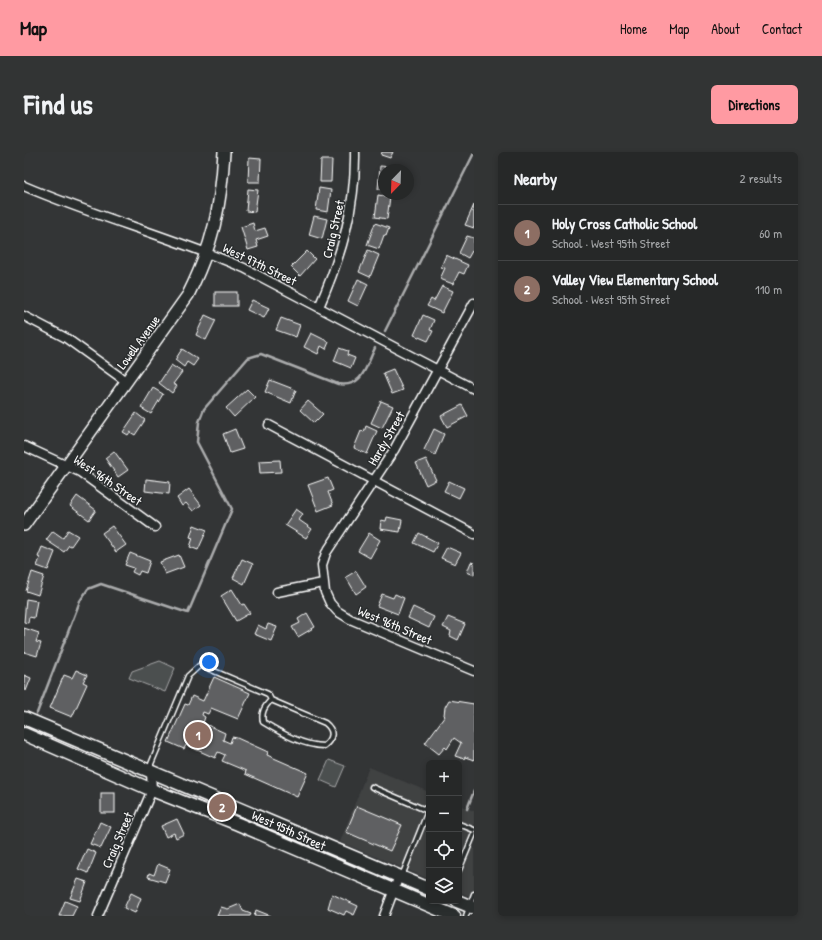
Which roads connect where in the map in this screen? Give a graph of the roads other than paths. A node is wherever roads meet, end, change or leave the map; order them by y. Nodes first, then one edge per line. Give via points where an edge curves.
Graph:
1 (224, 152) edge
2 (354, 152) edge
3 (24, 186) edge
4 (208, 252) junction
5 (474, 303) edge
6 (319, 307) junction
7 (24, 316) edge
8 (438, 370) junction
9 (127, 382) junction
10 (474, 389) edge
11 (269, 425) dead end
12 (24, 446) edge
13 (66, 465) junction
14 (374, 481) junction
15 (24, 526) edge
16 (155, 527) dead end
17 (474, 534) edge
18 (323, 583) junction
19 (277, 592) dead end
20 (474, 671) edge
21 (271, 700) junction
22 (24, 718) edge
23 (24, 734) edge
24 (88, 746) junction
25 (83, 760) junction
26 (150, 772) junction
27 (372, 787) dead end
28 (152, 790) junction
29 (426, 810) edge
30 (426, 818) edge
31 (462, 825) edge
32 (474, 830) edge
33 (474, 834) edge
34 (460, 868) edge
35 (399, 876) junction
36 (426, 888) edge
37 (393, 891) junction
38 (474, 894) edge
39 (461, 904) edge
40 (470, 910) edge
41 (98, 916) edge
42 (384, 916) edge
43 (454, 916) edge

1 - 4 street, Lowell Avenue via 220,203
2 - 6 street, Craig Street via 354,185 345,237
3 - 4 street, West 97th Street via 115,221
4 - 6 street, West 97th Street
4 - 9 street, Lowell Avenue via 188,295
5 - 8 street, Hardy Street
6 - 8 street, West 97th Street
7 - 9 street via 66,338
8 - 10 street, West 97th Street
8 - 14 street, Hardy Street
9 - 13 street, Lowell Avenue
11 - 14 street
12 - 13 street, West 96th Street
13 - 15 street, Lowell Avenue
13 - 16 street, West 96th Street via 80,472
14 - 17 street
14 - 18 street, Hardy Street via 326,553 322,565
18 - 19 street
18 - 20 street, West 96th Street via 330,603 350,619
21 - 21 lane via 262,715 263,722 275,730 315,746 324,746 329,742 332,733 326,723
21 - 26 lane via 268,694 200,665 188,676 151,764
22 - 24 main road, West 95th Street
23 - 25 main road, West 95th Street
24 - 25 main road
24 - 26 main road, West 95th Street
25 - 28 main road, West 95th Street
26 - 28 street, Craig Street
26 - 35 main road, West 95th Street
27 - 29 lane
28 - 37 main road, West 95th Street
28 - 41 street, Craig Street
30 - 35 lane
31 - 32 lane
33 - 34 lane
35 - 36 main road, West 95th Street
35 - 37 street
37 - 42 street
37 - 43 main road, West 95th Street
38 - 40 lane
39 - 40 main road

